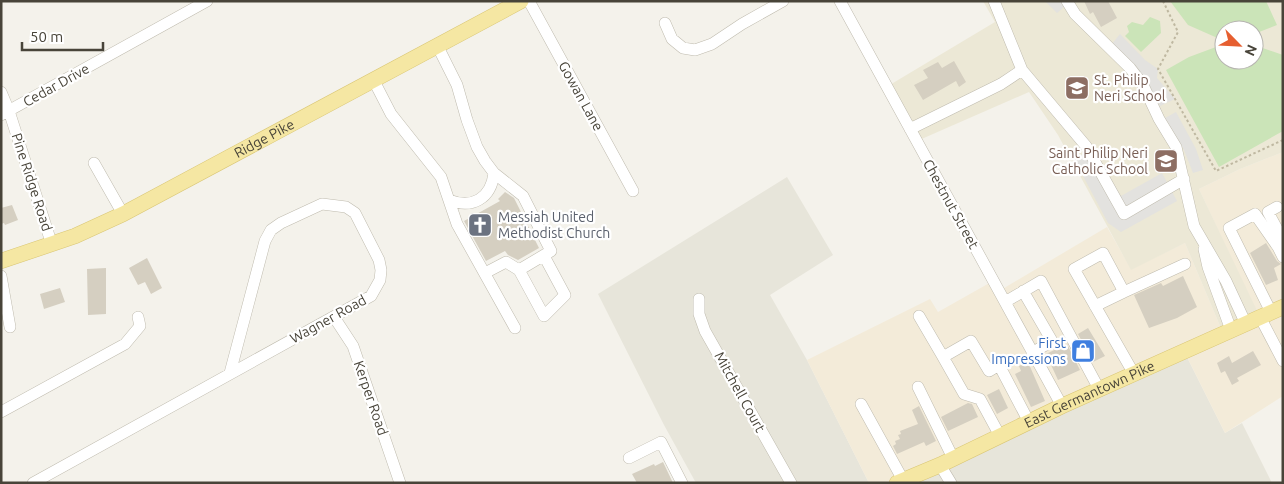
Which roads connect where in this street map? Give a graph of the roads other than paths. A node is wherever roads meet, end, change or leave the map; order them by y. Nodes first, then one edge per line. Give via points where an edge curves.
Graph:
1 (208, 1) edge
2 (520, 1) edge
3 (530, 1) edge
4 (783, 1) edge
5 (840, 1) edge
6 (994, 1) edge
7 (1067, 1) edge
8 (665, 23) dead end
9 (436, 45) junction
10 (1022, 70) junction
11 (374, 81) junction
12 (1, 92) edge
13 (5, 113) edge
14 (910, 129) junction
15 (94, 163) dead end
16 (494, 174) junction
17 (1184, 180) junction
18 (633, 191) dead end
19 (449, 200) junction
20 (1277, 207) dead end
21 (123, 214) junction
22 (1202, 240) junction
23 (1283, 240) edge
24 (52, 245) junction
25 (544, 256) junction
26 (1283, 258) edge
27 (1, 260) edge
28 (1185, 264) dead end
29 (519, 270) junction
30 (485, 273) junction
31 (1, 276) edge
32 (1023, 291) junction
33 (1124, 292) junction
34 (699, 299) dead end
35 (1005, 302) junction
36 (1095, 306) junction
37 (1271, 312) edge
38 (919, 316) dead end
39 (138, 317) dead end
40 (334, 317) junction
41 (1246, 324) junction
42 (10, 327) dead end
43 (515, 328) dead end
44 (1230, 330) junction
45 (1032, 353) junction
46 (943, 357) junction
47 (1283, 361) edge
48 (230, 373) junction
49 (1134, 374) junction
50 (918, 387) dead end
51 (1099, 390) junction
52 (861, 404) dead end
53 (1062, 406) junction
54 (1, 412) edge
55 (1029, 422) junction
56 (1000, 436) junction
57 (629, 458) dead end
58 (947, 461) junction
59 (900, 481) edge
60 (33, 483) edge
61 (400, 483) edge
62 (682, 483) edge
63 (791, 483) edge
64 (951, 483) edge

1 - 13 street, Cedar Drive
2 - 9 main road, Ridge Pike
3 - 18 street, Gowan Lane
4 - 8 street via 712,44 695,50 683,48 672,39
5 - 14 street, Chestnut Street
6 - 10 street
7 - 17 street via 1075,14 1143,85 1176,147
9 - 11 main road, Ridge Pike
9 - 16 street via 457,85 477,147
10 - 14 street via 1001,84
10 - 17 street via 1086,146 1124,214
11 - 19 street via 390,114 441,177
11 - 21 main road, Ridge Pike
12 - 13 street, Pine Ridge Road
13 - 24 street, Pine Ridge Road
14 - 35 street, Chestnut Street
15 - 21 street
16 - 19 street via 489,191 475,202 466,204
16 - 25 street via 523,196 551,251
17 - 22 street via 1194,226
19 - 30 street via 457,224
20 - 23 street via 1268,212
21 - 24 main road, Ridge Pike
22 - 41 street
22 - 44 street
24 - 27 main road, Ridge Pike
25 - 29 street
25 - 29 street via 565,295 544,316
26 - 37 street via 1256,214 1229,228
28 - 33 street
29 - 30 street via 506,262
30 - 43 street
31 - 42 street
32 - 35 street
32 - 45 street via 1052,341
32 - 51 street via 1041,281
33 - 36 street
33 - 36 street via 1103,253 1074,269
34 - 63 street, Mitchell Court via 699,314 706,331
35 - 45 street, Chestnut Street
36 - 49 street
37 - 41 main road, East Germantown Pike
37 - 47 street
38 - 46 street
39 - 54 street via 140,326 125,344
40 - 48 street, Wagner Road
40 - 48 street, Wagner Road via 370,296 380,280 381,270 355,213 346,207 322,204 281,223 271,230 265,241
40 - 61 street, Kerper Road via 353,346
41 - 44 main road, East Germantown Pike
44 - 49 main road, East Germantown Pike
45 - 53 street, Chestnut Street
46 - 55 street via 971,341 989,371 999,365
46 - 56 street via 964,394 980,399
48 - 60 street, Wagner Road
49 - 51 main road, East Germantown Pike
50 - 58 street
51 - 53 main road, East Germantown Pike
52 - 59 street
53 - 55 main road, East Germantown Pike
55 - 56 main road, East Germantown Pike
56 - 58 main road, East Germantown Pike
57 - 62 street via 661,442
58 - 59 main road, East Germantown Pike
58 - 64 street

